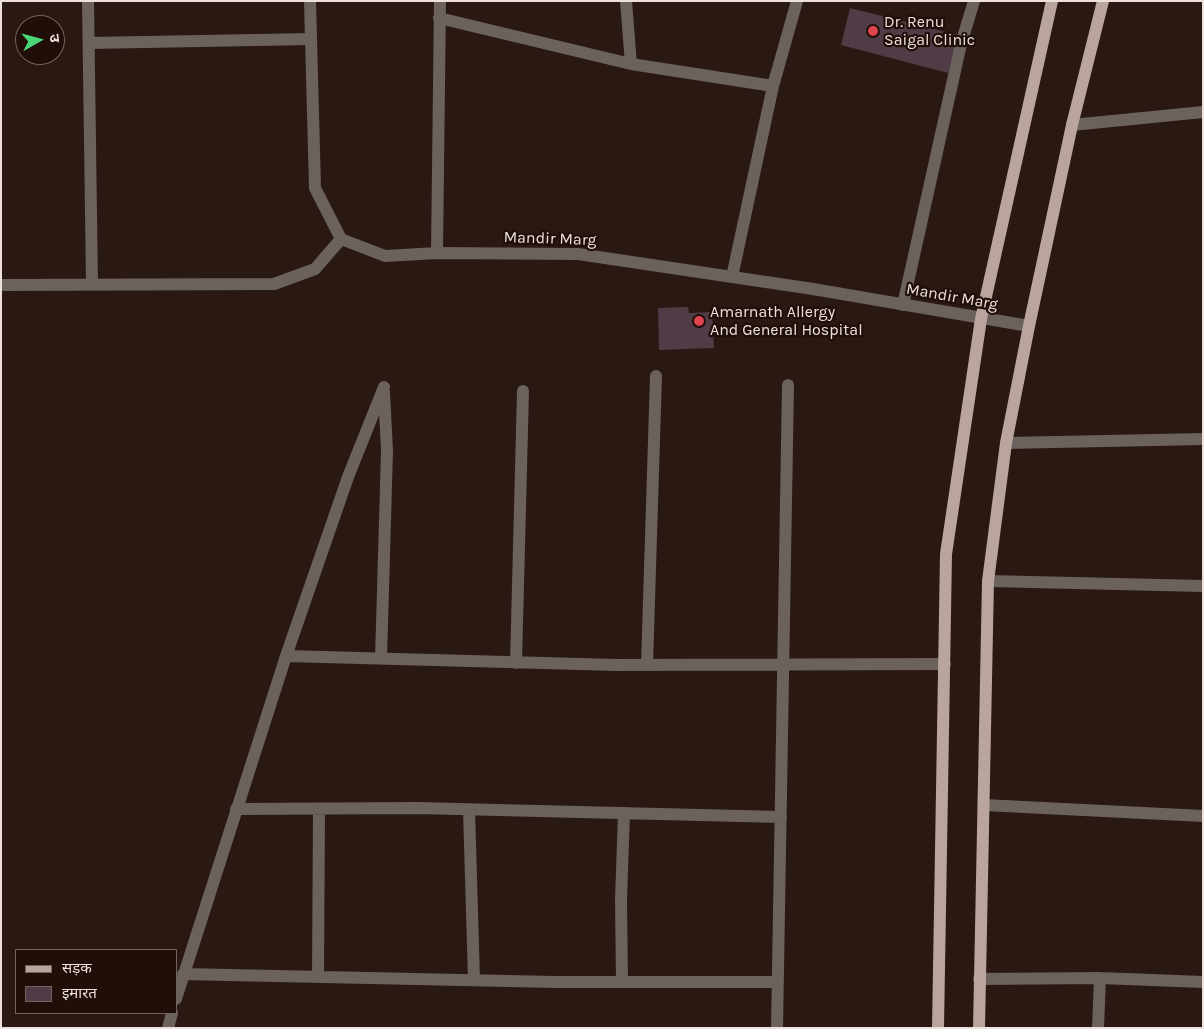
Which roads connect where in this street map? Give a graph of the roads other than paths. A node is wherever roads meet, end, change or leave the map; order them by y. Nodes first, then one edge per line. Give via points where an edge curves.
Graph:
1 (88, 1) edge
2 (310, 1) edge
3 (440, 1) edge
4 (626, 1) edge
5 (797, 1) edge
6 (974, 1) edge
7 (1052, 1) edge
8 (1103, 1) edge
9 (439, 18) junction
10 (310, 39) junction
11 (89, 43) junction
12 (632, 64) junction
13 (773, 86) junction
14 (1203, 112) edge
15 (1072, 125) junction
16 (341, 239) junction
17 (437, 254) junction
18 (732, 277) junction
19 (1, 284) edge
20 (92, 284) junction
21 (902, 304) junction
22 (981, 319) junction
23 (1029, 326) junction
24 (656, 376) dead end
25 (788, 385) dead end
26 (523, 390) dead end
27 (1203, 439) edge
28 (1006, 443) junction
29 (988, 581) junction
30 (1203, 586) edge
31 (286, 656) junction
32 (381, 659) junction
33 (516, 663) junction
34 (945, 664) junction
35 (647, 665) junction
36 (784, 666) junction
37 (984, 804) junction
38 (236, 809) junction
39 (319, 809) junction
40 (469, 809) junction
41 (624, 813) junction
42 (1203, 816) edge
43 (781, 817) junction
44 (184, 974) junction
45 (318, 976) junction
46 (1100, 978) junction
47 (980, 979) junction
48 (474, 980) junction
49 (622, 982) junction
50 (778, 982) junction
51 (1203, 982) edge
52 (178, 993) edge
53 (172, 1014) edge
54 (168, 1028) edge
55 (777, 1028) edge
56 (938, 1028) edge
57 (978, 1028) edge
58 (1098, 1028) edge

1 - 11 street
2 - 10 street
3 - 9 street
4 - 12 street
5 - 13 street
6 - 21 street via 961,44
7 - 22 main road
8 - 15 main road
9 - 12 street
9 - 17 street
10 - 11 street
10 - 16 street via 314,188
11 - 20 street
12 - 13 street
13 - 18 street
14 - 15 street
15 - 23 main road
16 - 17 street, Mandir Marg via 385,256
16 - 20 street via 315,269 274,284
17 - 18 street, Mandir Marg via 578,254
18 - 21 street, Mandir Marg
19 - 20 street
21 - 22 street, Mandir Marg
22 - 23 street, Mandir Marg
22 - 34 main road via 946,554
23 - 28 main road
24 - 35 street
25 - 36 street
26 - 33 street
27 - 28 street
28 - 29 main road
29 - 30 street
29 - 37 main road
31 - 32 street
31 - 32 street via 348,477 384,387 387,450
31 - 38 street
32 - 33 street
33 - 35 street
34 - 36 street
34 - 56 main road
35 - 36 street
36 - 43 street
37 - 42 street
37 - 47 main road
38 - 39 street
38 - 44 street
39 - 40 street
39 - 45 street
40 - 41 street
40 - 48 street
41 - 43 street
41 - 49 street
43 - 50 street
44 - 45 street
44 - 52 street
45 - 48 street
46 - 47 street
46 - 51 street
46 - 58 street
47 - 57 main road
48 - 49 street
49 - 50 street
50 - 55 street
53 - 54 street

